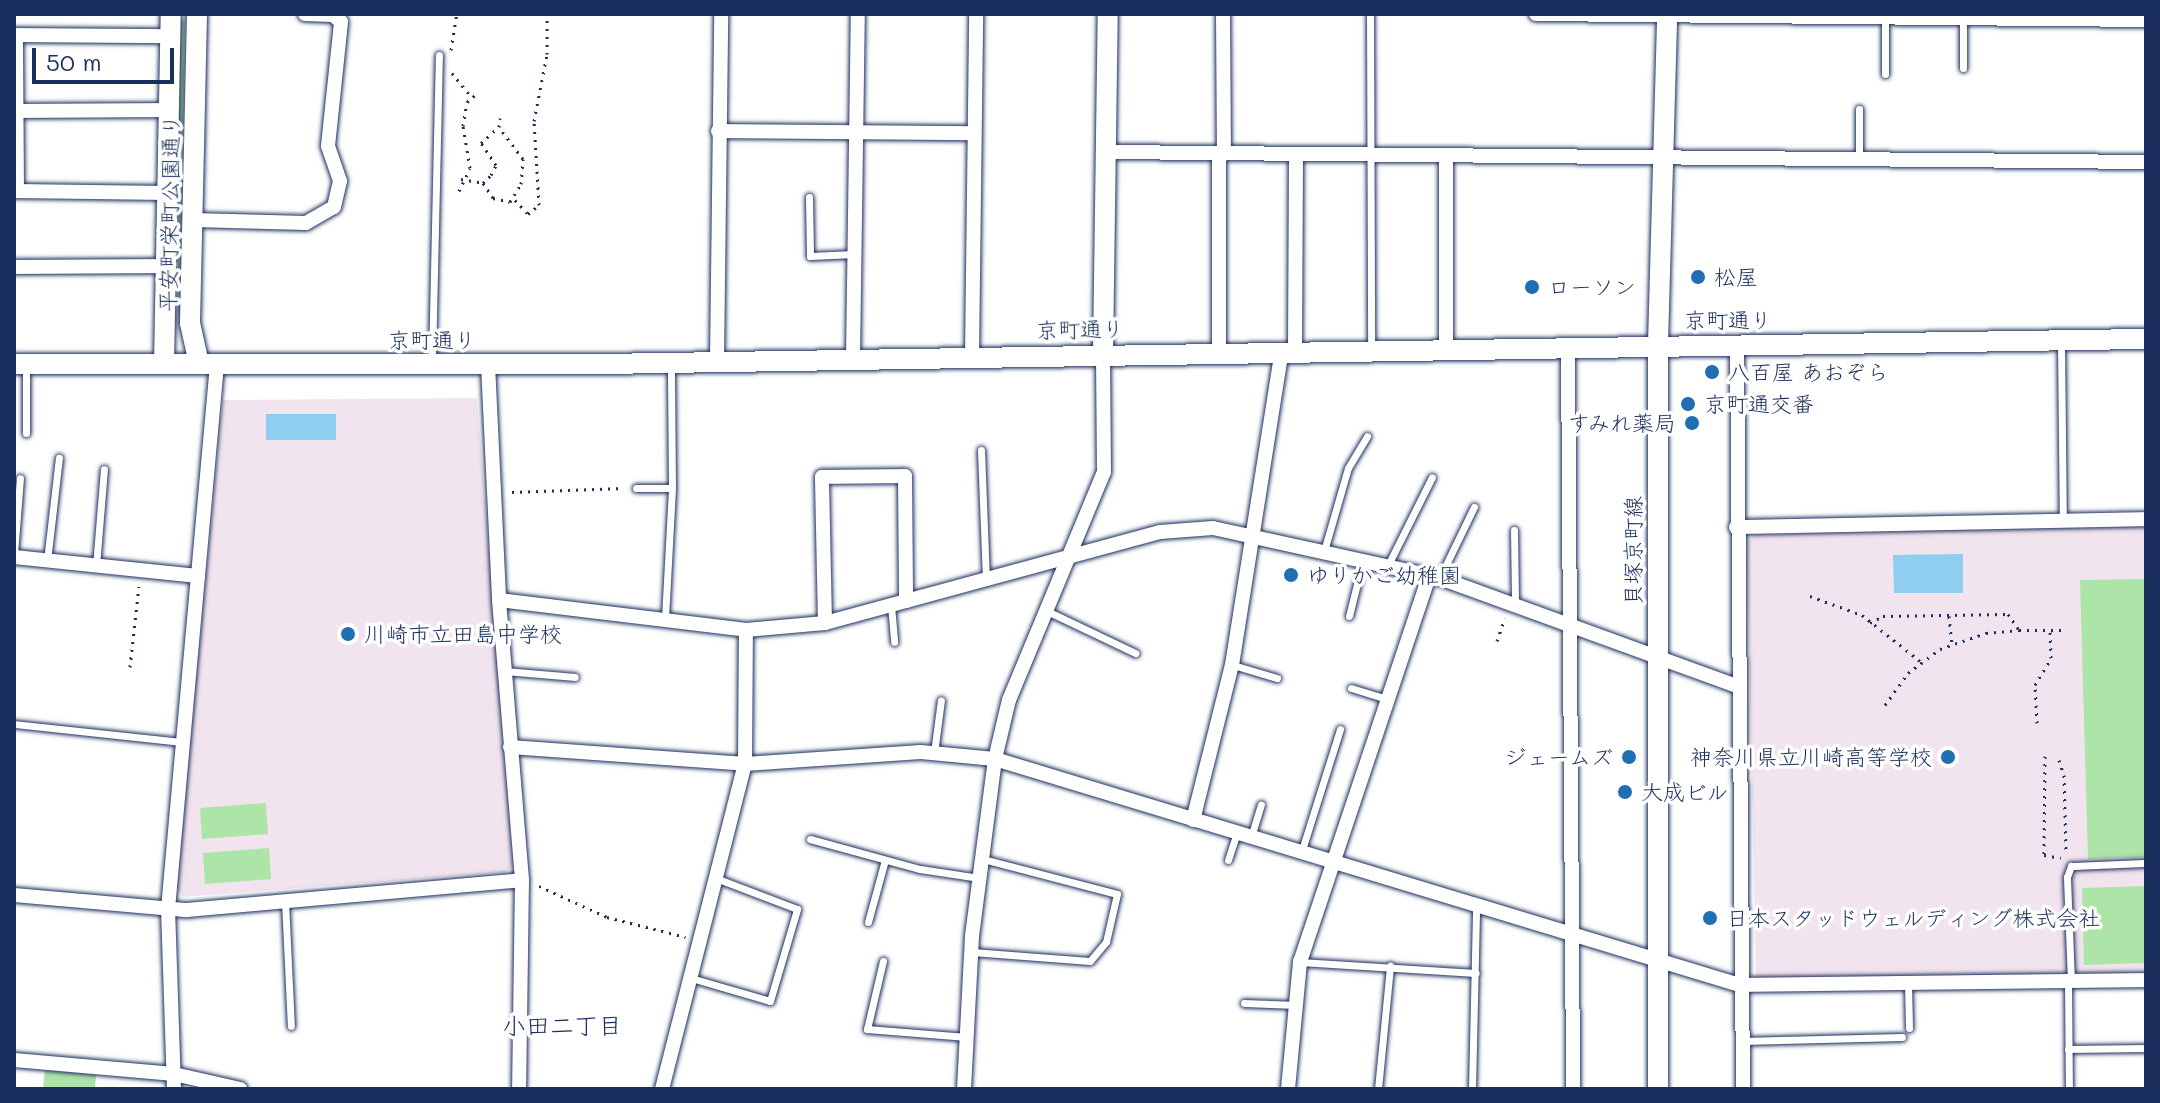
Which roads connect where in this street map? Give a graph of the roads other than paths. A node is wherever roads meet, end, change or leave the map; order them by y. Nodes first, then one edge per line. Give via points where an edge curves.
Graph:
1 (171, 14) edge
2 (197, 14) edge
3 (305, 14) edge
4 (332, 14) edge
5 (721, 14) edge
6 (858, 14) edge
7 (976, 14) edge
8 (1108, 14) edge
9 (1223, 14) edge
10 (1370, 14) edge
11 (1536, 14) edge
12 (1667, 15) edge
13 (1759, 15) edge
14 (1885, 18) junction
15 (1963, 18) junction
16 (2146, 20) edge
17 (171, 36) junction
18 (439, 55) dead end
19 (1963, 68) dead end
20 (1885, 74) dead end
21 (1859, 109) dead end
22 (169, 110) junction
23 (17, 111) junction
24 (718, 131) junction
25 (972, 133) junction
26 (856, 135) junction
27 (1107, 152) junction
28 (1222, 154) junction
29 (1296, 155) junction
30 (1368, 156) junction
31 (1446, 157) junction
32 (1663, 160) junction
33 (1859, 162) junction
34 (2146, 162) edge
35 (16, 191) edge
36 (168, 193) junction
37 (809, 197) dead end
38 (193, 220) junction
39 (854, 254) junction
40 (166, 266) junction
41 (14, 267) edge
42 (2146, 339) edge
43 (2061, 340) junction
44 (1658, 344) junction
45 (1737, 344) junction
46 (1568, 346) junction
47 (1446, 348) junction
48 (1371, 349) junction
49 (1289, 350) junction
50 (1219, 351) junction
51 (1103, 352) junction
52 (972, 356) junction
53 (853, 358) junction
54 (717, 361) junction
55 (670, 363) junction
56 (20, 364) edge
57 (164, 364) junction
58 (208, 364) junction
59 (432, 364) junction
60 (488, 364) junction
61 (26, 433) dead end
62 (1367, 436) dead end
63 (981, 450) dead end
64 (59, 458) dead end
65 (104, 469) dead end
66 (1432, 477) dead end
67 (20, 478) dead end
68 (636, 488) road end
69 (672, 488) junction
70 (1474, 507) dead end
71 (2146, 519) edge
72 (2063, 521) junction
73 (1736, 527) junction
74 (1514, 530) dead end
75 (1253, 534) junction
76 (1324, 551) junction
77 (14, 556) edge
78 (1067, 558) junction
79 (1363, 560) junction
80 (47, 561) junction
81 (1388, 565) junction
82 (96, 566) junction
83 (198, 576) junction
84 (1434, 577) junction
85 (986, 580) junction
86 (499, 600) junction
87 (899, 603) junction
88 (1512, 604) junction
89 (1046, 610) junction
90 (1349, 616) dead end
91 (665, 618) junction
92 (825, 623) junction
93 (1569, 626) junction
94 (746, 630) junction
95 (894, 642) dead end
96 (1135, 653) dead end
97 (1656, 656) junction
98 (1232, 665) junction
99 (505, 671) junction
100 (575, 677) dead end
101 (1277, 678) dead end
102 (1737, 686) junction
103 (1351, 688) dead end
104 (941, 700) dead end
105 (1388, 700) junction
106 (14, 724) edge
107 (1340, 729) dead end
108 (183, 742) junction
109 (510, 747) junction
110 (934, 753) junction
111 (995, 759) junction
112 (745, 764) junction
113 (1261, 805) dead end
114 (1193, 820) junction
115 (1244, 835) junction
116 (810, 839) dead end
117 (1301, 853) junction
118 (981, 858) junction
119 (885, 860) junction
120 (1228, 860) dead end
121 (2146, 863) edge
122 (1335, 864) junction
123 (979, 878) junction
124 (718, 879) junction
125 (522, 880) junction
126 (14, 895) edge
127 (285, 901) junction
128 (1476, 907) junction
129 (168, 909) junction
130 (868, 922) dead end
131 (1572, 935) junction
132 (971, 952) junction
133 (883, 961) dead end
134 (1300, 962) junction
135 (1657, 962) junction
136 (1390, 966) junction
137 (1476, 973) junction
138 (691, 978) junction
139 (2146, 980) edge
140 (2070, 982) junction
141 (1908, 983) junction
142 (1740, 985) junction
143 (1244, 1003) dead end
144 (1297, 1005) junction
145 (291, 1026) dead end
146 (1909, 1028) dead end
147 (967, 1037) junction
148 (1902, 1037) dead end
149 (1741, 1041) junction
150 (2146, 1048) edge
151 (2068, 1049) junction
152 (14, 1060) edge
153 (174, 1081) edge
154 (240, 1089) edge
155 (519, 1089) edge
156 (662, 1089) edge
157 (964, 1089) edge
158 (1288, 1089) edge
159 (1378, 1089) edge
160 (1472, 1089) edge
161 (1573, 1089) edge
162 (1658, 1089) edge
163 (1743, 1089) edge
164 (2069, 1089) edge

1 - 17 street, 平安町栄町公園通り
2 - 38 street, 平安町栄町公園通り
3 - 4 street
4 - 38 street via 341,22 328,146 340,181 334,207 306,223
5 - 24 street
6 - 26 street
7 - 25 street
8 - 27 street
9 - 28 street
10 - 30 lane
11 - 12 street
12 - 13 street
12 - 32 street, 貝塚京町線
13 - 14 street
14 - 15 street
14 - 20 lane
15 - 16 street
15 - 19 lane
17 - 22 street, 平安町栄町公園通り
17 - 23 street via 16,35
18 - 59 lane
21 - 33 lane
22 - 23 street
22 - 36 street, 平安町栄町公園通り
23 - 35 street
24 - 26 street
24 - 54 street
25 - 26 street
25 - 52 street
26 - 39 street
27 - 28 street
27 - 51 street
28 - 29 street
28 - 50 street
29 - 30 street
29 - 49 street
30 - 31 street
30 - 48 lane
31 - 32 street
31 - 47 street
32 - 33 street
32 - 44 street, 貝塚京町線
33 - 34 street
35 - 36 street
36 - 40 street, 平安町栄町公園通り
37 - 39 lane via 810,256
38 - 58 street, 平安町栄町公園通り via 190,323
39 - 53 street
40 - 41 street
40 - 57 street, 平安町栄町公園通り
42 - 43 street, 京町通り
43 - 45 street, 京町通り
43 - 72 lane
44 - 45 street, 京町通り
44 - 46 street, 京町通り
44 - 97 street, 貝塚京町線
45 - 73 street
46 - 47 street, 京町通り
46 - 93 street
47 - 48 street, 京町通り
48 - 49 street, 京町通り
49 - 50 street, 京町通り
49 - 75 street
50 - 51 street, 京町通り
51 - 52 street, 京町通り
51 - 78 street via 1104,472
52 - 53 street, 京町通り
53 - 54 street, 京町通り
54 - 55 street, 京町通り
55 - 60 street, 京町通り
55 - 69 lane
56 - 57 street, 京町通り
56 - 61 lane
57 - 58 street, 京町通り
58 - 59 street, 京町通り
58 - 83 street
59 - 60 street, 京町通り
60 - 86 street
62 - 76 lane via 1348,468
63 - 85 lane
64 - 80 lane
65 - 82 lane
66 - 81 lane
67 - 77 lane
68 - 69 lane
69 - 91 lane
70 - 84 lane
71 - 72 street
72 - 73 street
73 - 102 street
74 - 88 lane
75 - 76 street
75 - 78 street via 1176,528
75 - 98 street
76 - 79 street
77 - 80 street
78 - 85 street
78 - 89 street
79 - 81 street
79 - 90 lane
80 - 82 street
81 - 84 street
82 - 83 street
83 - 108 street
84 - 88 street
84 - 105 street
85 - 87 street
86 - 91 street
86 - 99 street
87 - 92 street
87 - 92 street via 905,476 822,477
87 - 95 lane
88 - 93 street
89 - 96 lane
89 - 111 street via 1009,700
91 - 94 street
92 - 94 street
93 - 97 street
93 - 131 street
94 - 112 street
97 - 102 street
97 - 135 street, 貝塚京町線
98 - 101 lane
98 - 114 street
99 - 100 lane
99 - 109 street
102 - 142 street
103 - 105 lane
104 - 110 lane
105 - 122 street
106 - 108 lane
107 - 117 lane
108 - 129 street
109 - 112 street
109 - 125 street
110 - 111 street
110 - 112 street
111 - 114 street
111 - 118 street
112 - 124 street
113 - 115 lane
114 - 115 street
115 - 117 street
115 - 120 lane
116 - 119 lane
117 - 122 street
118 - 123 street
118 - 132 lane via 1117,894 1106,942 1090,961
119 - 123 lane
119 - 130 lane
121 - 140 lane via 2071,866
122 - 128 street
122 - 134 street
123 - 132 street
124 - 138 street
124 - 138 lane via 797,909 770,1001
125 - 127 street
125 - 155 street
126 - 129 street
127 - 129 street
127 - 145 lane
128 - 131 street
128 - 137 lane
129 - 153 street
131 - 135 street
131 - 161 street
132 - 147 street
133 - 147 lane via 867,1029
134 - 136 lane
134 - 144 street
135 - 142 street
135 - 162 street, 貝塚京町線
136 - 137 lane
136 - 159 lane
137 - 160 lane
138 - 156 street
139 - 140 street
140 - 141 street
140 - 151 lane
141 - 142 street
141 - 146 lane
142 - 149 street
143 - 144 lane
144 - 158 street
147 - 157 street
148 - 149 lane
149 - 163 street
150 - 151 lane
151 - 164 lane
152 - 153 street
153 - 154 street

